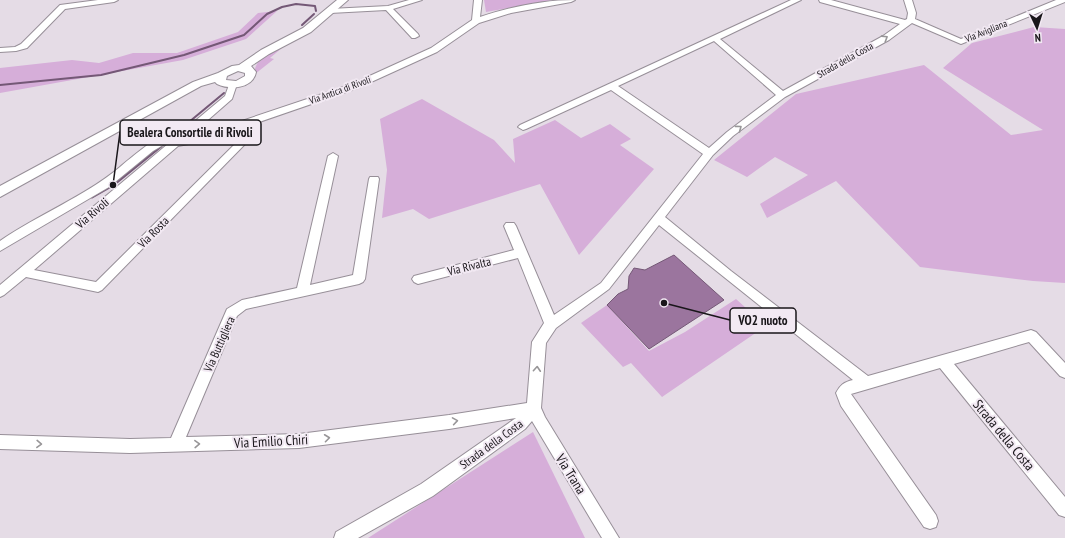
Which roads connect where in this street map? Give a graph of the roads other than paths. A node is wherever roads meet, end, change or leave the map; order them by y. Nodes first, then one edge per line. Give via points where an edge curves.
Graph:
1 (114, 0) edge
2 (343, 0) edge
3 (418, 0) edge
4 (478, 0) edge
5 (571, 0) edge
6 (797, 0) edge
7 (823, 0) edge
8 (908, 0) edge
9 (1062, 0) edge
10 (388, 8) junction
11 (330, 11) junction
12 (476, 21) junction
13 (909, 22) junction
14 (415, 36) dead end
15 (715, 38) junction
16 (0, 50) edge
17 (245, 69) junction
18 (226, 81) junction
19 (612, 86) junction
20 (782, 95) junction
21 (523, 127) dead end
22 (229, 128) junction
23 (187, 132) junction
24 (174, 143) junction
25 (709, 153) junction
26 (333, 156) dead end
27 (374, 179) dead end
28 (0, 192) edge
29 (658, 218) junction
30 (510, 226) dead end
31 (0, 247) edge
32 (521, 253) junction
33 (23, 272) junction
34 (418, 278) dead end
35 (304, 290) junction
36 (0, 292) edge
37 (551, 324) junction
38 (943, 361) junction
39 (1065, 372) edge
40 (866, 382) junction
41 (534, 408) junction
42 (2, 445) edge
43 (175, 445) junction
44 (1065, 509) edge
45 (930, 521) dead end
46 (342, 538) edge
47 (611, 538) edge

1 - 16 street via 63,7 24,46
2 - 11 street
3 - 10 street
4 - 12 street
5 - 12 street via 516,10
6 - 15 street
7 - 13 street
8 - 13 street via 912,13
9 - 13 street, Via Avigliana via 961,42
10 - 11 street
10 - 14 street
11 - 17 street via 307,30 258,56
12 - 22 street, Via Antica di Rivoli via 434,50 355,86
20 -> 13 street, Strada della Costa via 886,38
15 - 19 street
15 - 20 street
17 - 18 street via 226,71
17 - 18 street via 252,74 248,80
18 - 23 street, Via Rivoli via 229,97
18 - 28 street via 192,88 123,122
19 - 21 street
19 - 25 street
25 -> 20 street, Strada della Costa
22 - 24 street, Via Antica di Rivoli via 196,140
22 - 33 street, Via Rosta via 248,136 98,287
23 - 24 street, Via Rivoli
23 - 31 street via 174,134 150,148 106,184
24 - 33 street, Via Rivoli
25 - 29 street, Strada della Costa
26 - 35 street
27 - 35 street, Via Buttigliera via 359,279
29 - 37 street, Strada della Costa via 605,286
29 - 40 street
30 - 32 street
32 - 34 street, Via Rivalta
32 - 37 street
33 - 36 street, Via Rivoli
35 - 43 street, Via Buttigliera via 242,305 232,313
41 -> 37 street, Strada della Costa via 539,342
38 - 39 street via 1030,336
38 - 40 street
38 - 44 street, Strada della Costa
40 - 45 street via 847,388 844,393 846,401
43 -> 41 street, Via Emilio Chiri via 299,441 449,422
41 - 46 street, Strada della Costa via 520,424 427,490
41 - 47 street, Via Trana via 539,421
42 -> 43 street, Via Emilio Chiri

